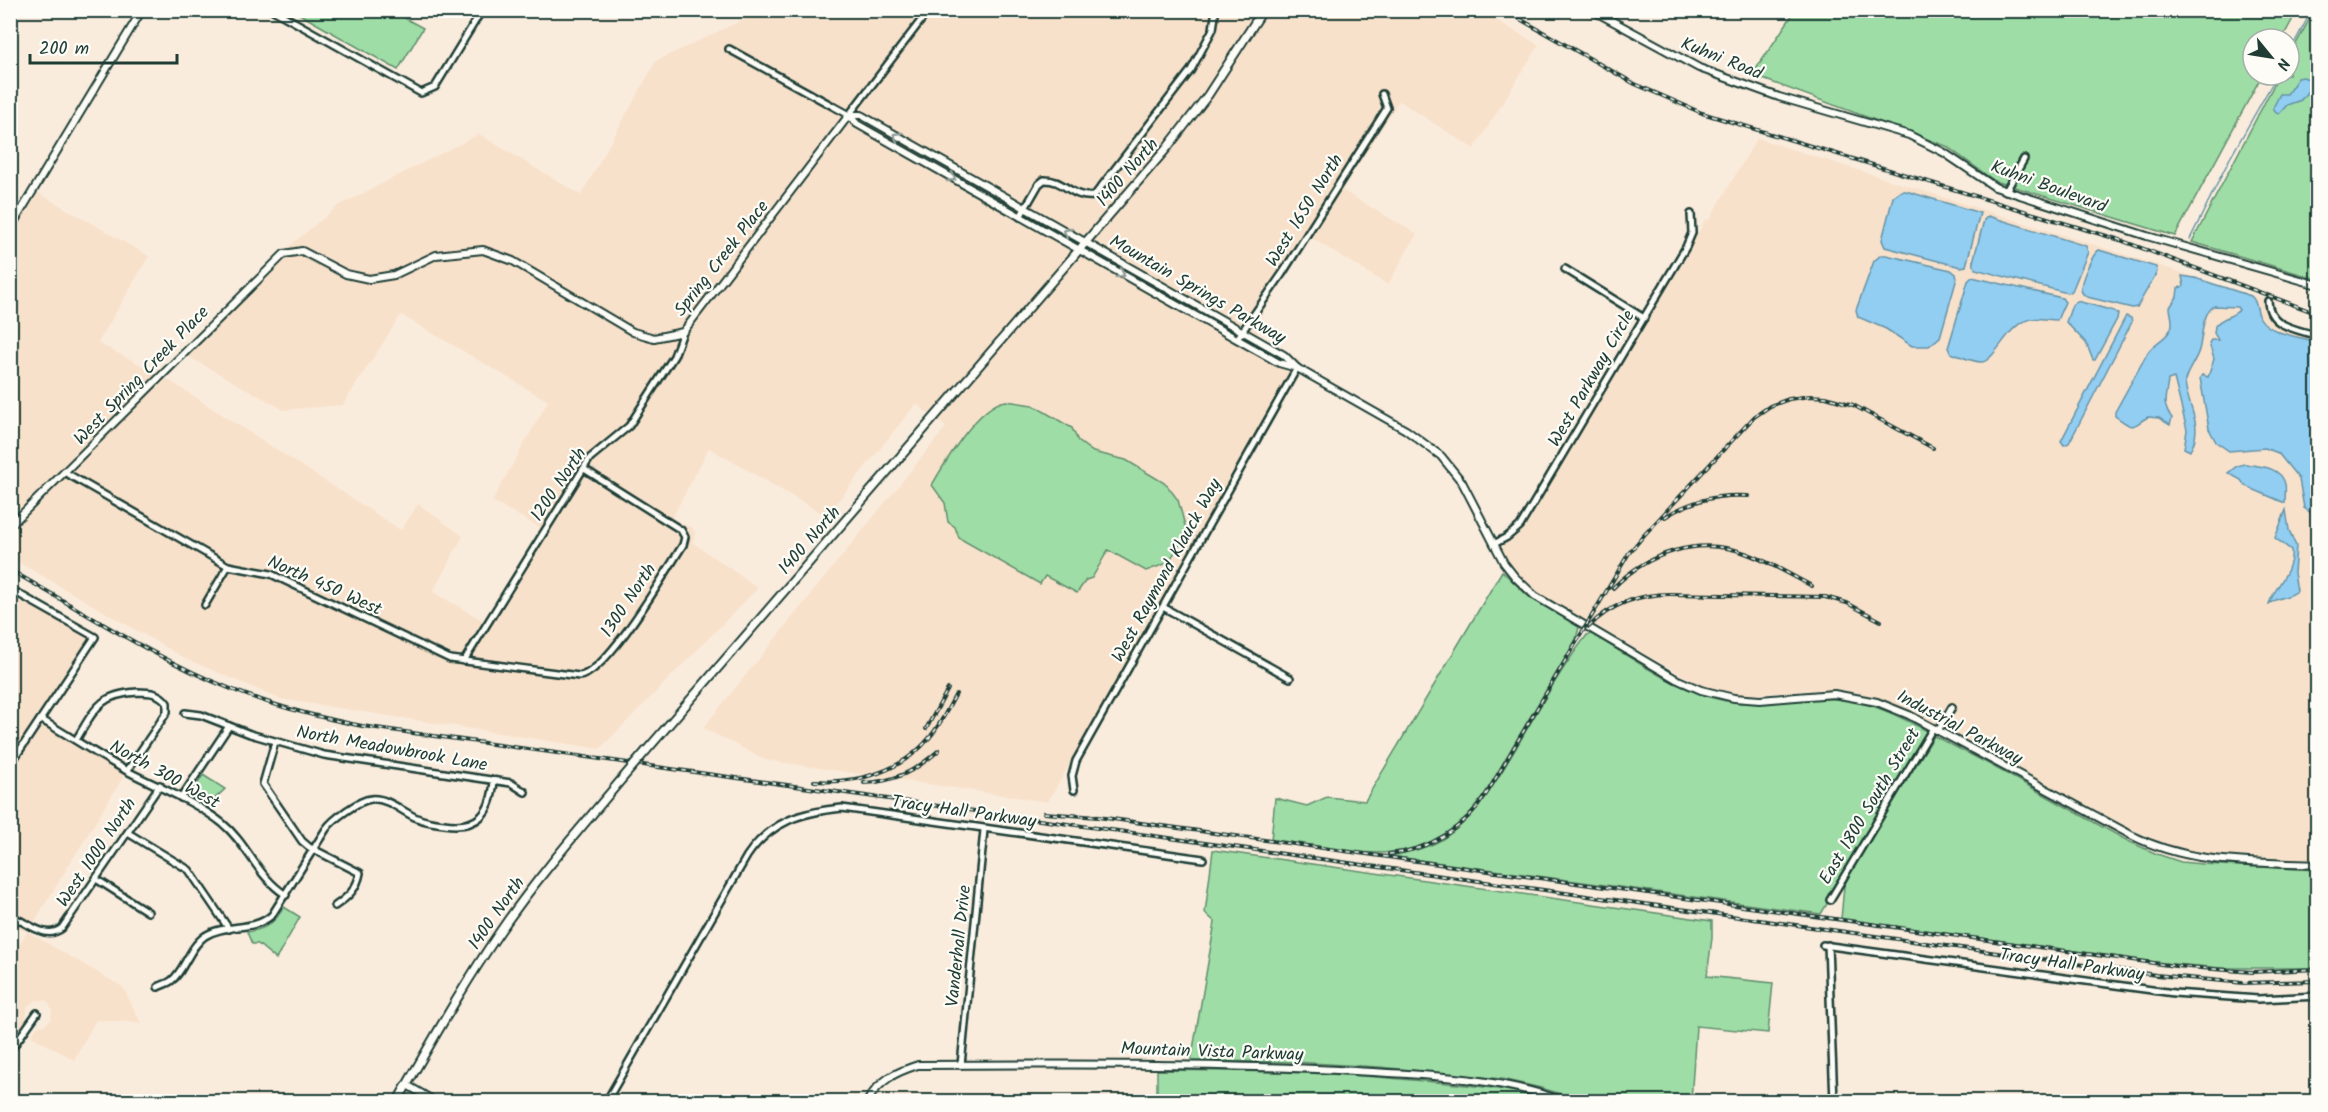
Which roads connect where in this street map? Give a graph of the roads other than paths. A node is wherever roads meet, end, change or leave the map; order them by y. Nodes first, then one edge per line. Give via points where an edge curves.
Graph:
1 (142, 10) edge
2 (273, 10) edge
3 (482, 10) edge
4 (929, 10) edge
5 (1263, 10) edge
6 (1592, 10) edge
7 (1215, 16) dead end
8 (729, 49) dead end
9 (1382, 94) dead end
10 (1779, 96) joint
11 (849, 115) junction
12 (2024, 159) dead end
13 (2006, 191) junction
14 (1025, 208) junction
15 (1691, 214) dead end
16 (1020, 216) junction
17 (10, 229) edge
18 (1086, 243) junction
19 (1080, 250) junction
20 (295, 251) joint
21 (1565, 269) dead end
22 (2318, 285) edge
23 (2268, 301) dead end
24 (1644, 318) junction
25 (683, 332) junction
26 (1243, 332) junction
27 (2318, 336) edge
28 (1237, 339) junction
29 (1297, 368) junction
30 (584, 468) junction
31 (66, 473) junction
32 (10, 526) edge
33 (1494, 544) junction
34 (228, 566) junction
35 (10, 589) edge
36 (206, 605) dead end
37 (1163, 608) junction
38 (465, 661) junction
39 (588, 674) joint
40 (1290, 678) dead end
41 (1952, 707) dead end
42 (185, 713) dead end
43 (42, 720) junction
44 (229, 726) junction
45 (1936, 730) junction
46 (76, 740) junction
47 (275, 742) junction
48 (10, 765) edge
49 (128, 771) junction
50 (494, 781) junction
51 (160, 785) junction
52 (1074, 790) dead end
53 (525, 792) dead end
54 (181, 798) junction
55 (984, 830) junction
56 (128, 833) junction
57 (315, 850) junction
58 (1203, 859) dead end
59 (2318, 865) edge
60 (96, 879) junction
61 (286, 895) junction
62 (1830, 900) dead end
63 (335, 906) dead end
64 (148, 912) dead end
65 (10, 916) edge
66 (229, 929) junction
67 (158, 987) dead end
68 (2318, 996) edge
69 (37, 1013) dead end
70 (10, 1051) edge
71 (961, 1065) junction
72 (407, 1085) junction
73 (397, 1101) edge
74 (435, 1101) edge
75 (606, 1101) edge
76 (867, 1101) edge
77 (1566, 1101) edge
78 (1834, 1101) edge

1 - 17 street
2 - 3 street via 417,92 435,87
4 - 11 street, Spring Creek Place
5 - 18 main road, 1400 North via 1188,122
6 - 10 street, Kuhni Road via 1699,68
7 - 14 street via 1213,29 1191,70 1094,196 1083,198 1044,180
8 - 11 street, Mountain Springs Parkway
9 - 26 street, West 1650 North via 1387,108
10 - 13 street, Kuhni Boulevard via 1910,135
14 -> 11 street, Mountain Springs Parkway via 861,115
11 -> 16 street, Mountain Springs Parkway via 857,124
11 - 25 street, Spring Creek Place
12 - 13 street
13 - 22 street, Kuhni Boulevard
14 - 16 street
18 -> 14 street, Mountain Springs Parkway
15 - 24 street, West Parkway Circle via 1692,233 1686,247
16 - 19 street, Mountain Springs Parkway
18 - 19 main road, 1400 North
18 - 26 street, Mountain Springs Parkway
19 -> 28 street, Mountain Springs Parkway
19 - 72 main road, 1400 North, bridge via 556,857 498,934
20 - 25 street, Spring Creek Place via 308,253 346,274 369,279 394,275 436,255 483,250 513,261 633,332 654,338
20 - 31 street, West Spring Creek Place via 279,257
21 - 24 street
23 - 27 street via 2277,322
24 - 33 street, West Parkway Circle via 1520,526
25 - 30 street, 1200 North via 674,356 628,426 590,458
26 - 28 street, West 1650 North
26 - 29 street, Mountain Springs Parkway via 1284,355
28 - 29 street, Mountain Springs Parkway via 1283,366
29 - 33 street, Industrial Parkway via 1435,450 1462,482
29 - 37 street, West Raymond Klauck Way
30 - 38 street, 1200 North
30 - 39 street, 1300 North via 681,530 685,537 641,611
31 - 32 street, West Spring Creek Place
31 - 34 street, North 450 West
33 - 45 street, Industrial Parkway via 1525,587 1551,607 1701,690 1751,700 1851,695 1886,705
34 - 36 street
34 - 38 street, North 450 West via 271,574 450,659
35 - 43 street via 95,637
37 - 40 street
37 - 52 street, West Raymond Klauck Way via 1076,761
38 - 39 street, North 450 West via 573,676
41 - 45 street, East 1800 South Street
42 - 44 street, North Meadowbrook Lane
43 - 46 street, North 300 West
43 - 48 street
44 - 47 street, North Meadowbrook Lane
44 - 54 street
45 - 59 street, Industrial Parkway via 2158,848 2209,860
45 - 62 street, East 1800 South Street
46 - 49 street, North 300 West
46 - 49 street via 98,706 111,697 121,693 152,693 162,698 167,712
47 - 50 street, North Meadowbrook Lane via 335,757
47 - 57 street via 263,784 302,841
49 - 51 street, North 300 West
50 - 53 street, North Meadowbrook Lane via 511,783
50 - 57 street via 491,800 473,823 458,826 428,822 384,801 371,799 336,818
51 - 54 street, North 300 West
51 - 56 street, West 1000 North
54 - 61 street, North 300 West via 231,831 265,878
55 - 58 street, Tracy Hall Parkway
55 - 71 street, Vanderhall Drive
55 - 75 street, Tracy Hall Parkway via 842,808 813,811 775,827 756,842 741,865
56 - 60 street, West 1000 North
56 - 66 street via 189,870
57 - 61 street
57 - 63 street via 360,873 349,896
60 - 64 street
60 - 65 street, West 1000 North via 62,928 54,933 43,932
61 - 66 street via 263,923
66 - 67 street via 206,936 193,947 172,981
68 - 78 street, Tracy Hall Parkway via 2258,999 2174,993 1826,945
69 - 70 street
71 - 76 street, Mountain Vista Parkway via 918,1065 897,1072 881,1082
71 - 77 street, Mountain Vista Parkway via 1107,1063 1306,1068 1480,1081
72 - 73 main road, 1400 North
72 - 74 street

